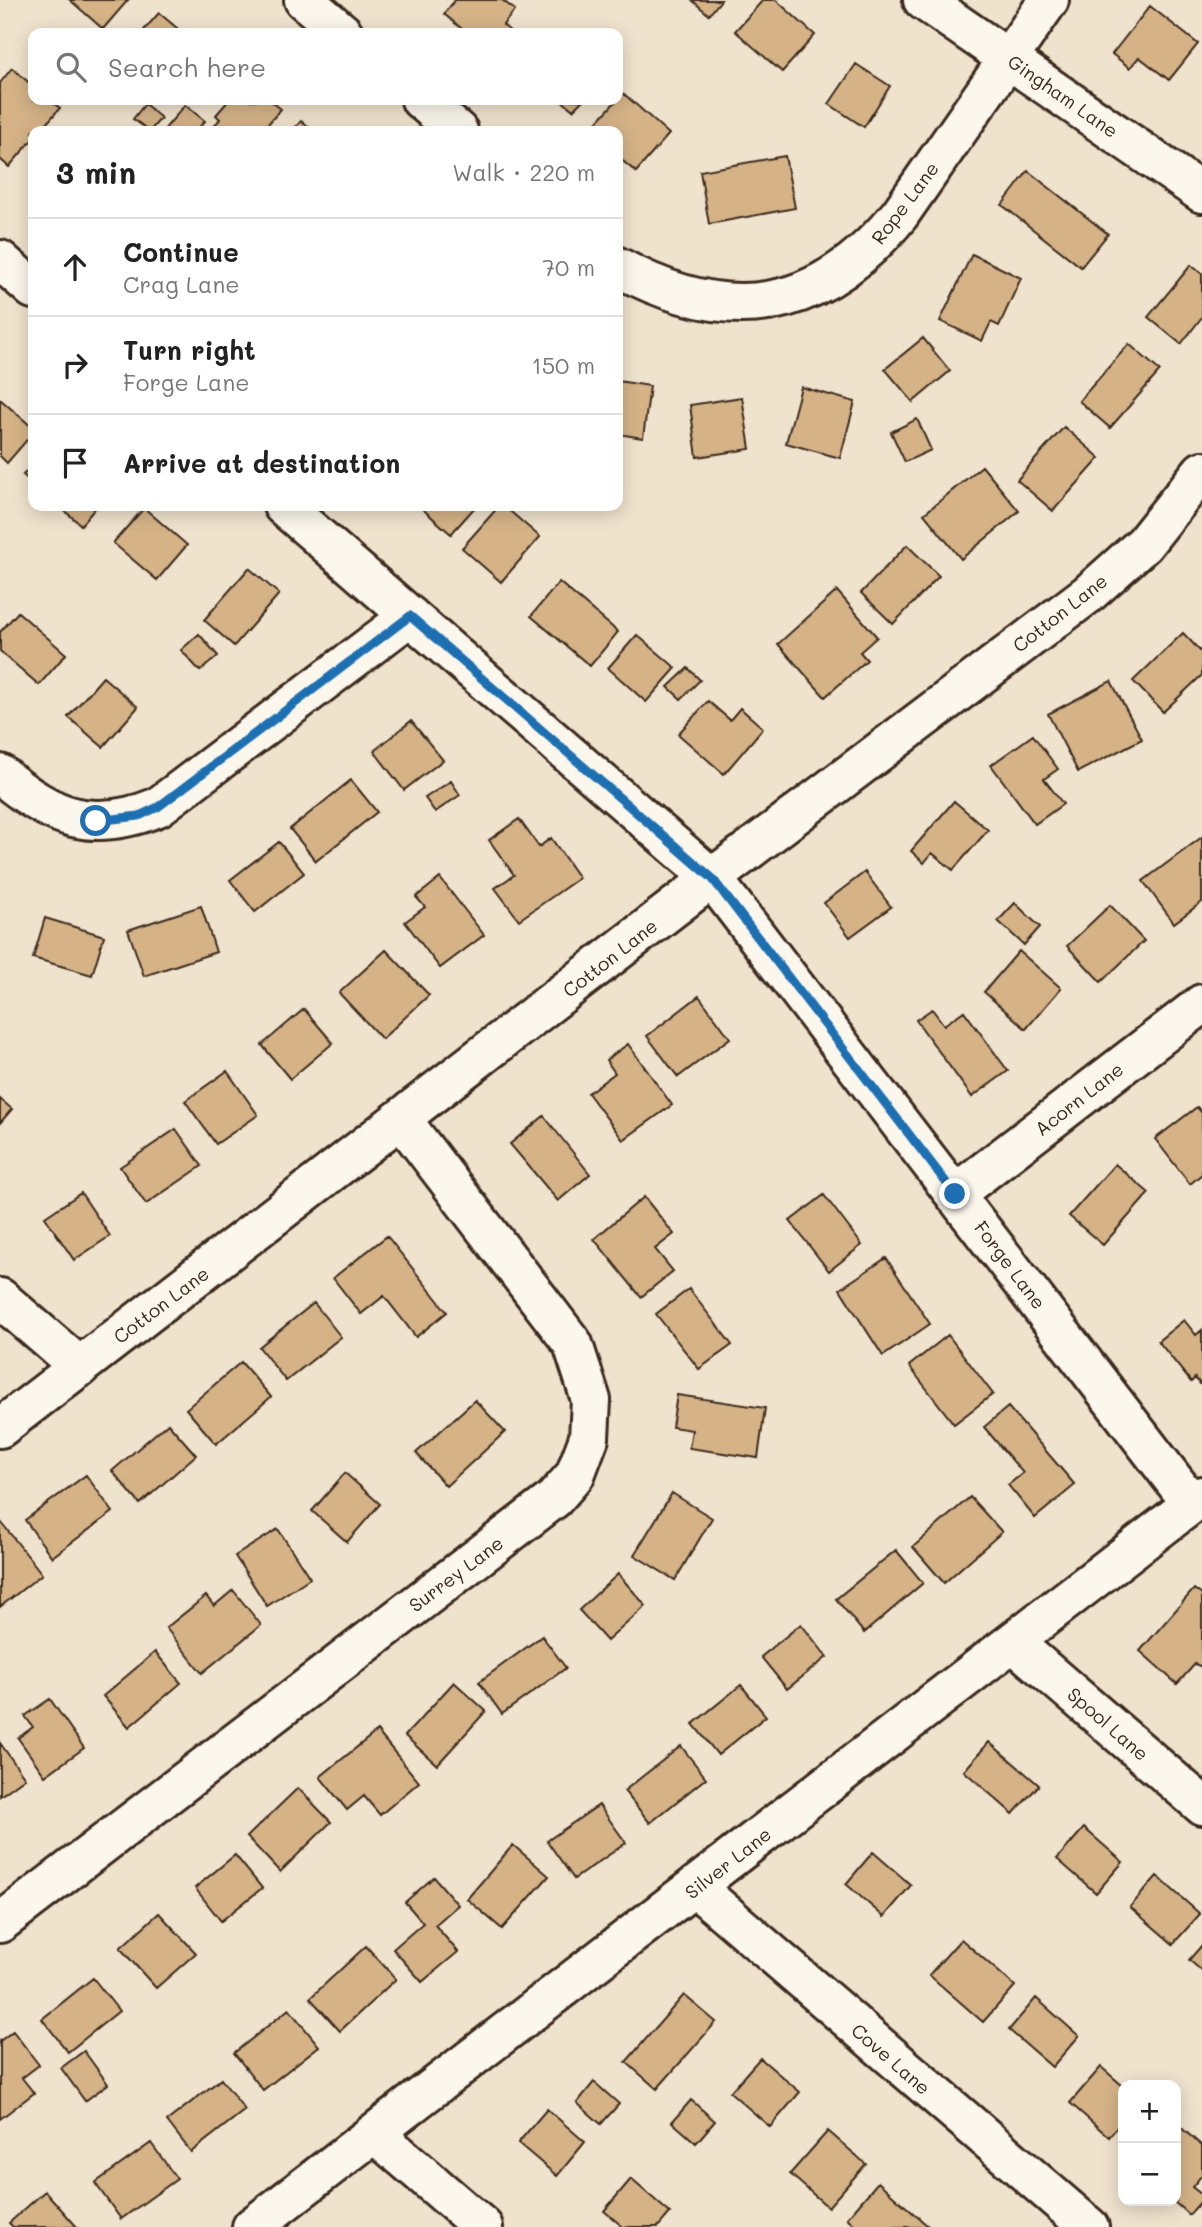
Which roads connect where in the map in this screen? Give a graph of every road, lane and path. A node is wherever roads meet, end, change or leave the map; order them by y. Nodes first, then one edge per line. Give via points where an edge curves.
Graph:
1 (304, 0) edge
2 (923, 0) edge
3 (1049, 0) edge
4 (337, 28) edge
5 (1008, 58) junction
6 (427, 105) edge
7 (452, 126) edge
8 (1202, 193) edge
9 (0, 260) edge
10 (623, 270) edge
11 (28, 285) edge
12 (1202, 471) edge
13 (289, 511) edge
14 (410, 616) junction
15 (0, 774) edge
16 (712, 878) junction
17 (1202, 1003) edge
18 (402, 1120) junction
19 (955, 1194) junction
20 (0, 1298) edge
21 (80, 1367) junction
22 (0, 1428) edge
23 (1197, 1500) edge
24 (1014, 1643) junction
25 (1202, 1805) edge
26 (696, 1888) junction
27 (0, 1923) edge
28 (374, 2133) junction
29 (252, 2227) edge
30 (483, 2227) edge
31 (1089, 2227) edge

1 - 4 street
2 - 5 street, Gingham Lane
3 - 5 street, Rope Lane
5 - 8 street, Gingham Lane
5 - 10 street, Rope Lane via 900,214 876,244 831,280 793,296 732,305 658,289
6 - 7 street
9 - 11 street
12 - 16 street, Cotton Lane via 1144,544 1088,594
13 - 14 street, Forge Lane
14 - 15 street via 158,807 139,816 96,821 57,813 32,801
14 - 16 street, Forge Lane
16 - 18 street, Cotton Lane
16 - 19 street, Forge Lane
17 - 19 street, Acorn Lane
18 - 21 street, Cotton Lane
18 - 27 street, Surrey Lane via 573,1344 591,1399 589,1437 575,1475 554,1499
19 - 23 street, Forge Lane
20 - 21 street
21 - 22 street, Cotton Lane
23 - 24 street, Silver Lane
24 - 25 street, Spool Lane
24 - 26 street, Silver Lane
26 - 28 street, Silver Lane
26 - 31 street, Cove Lane
28 - 29 street, Silver Lane
28 - 30 street

